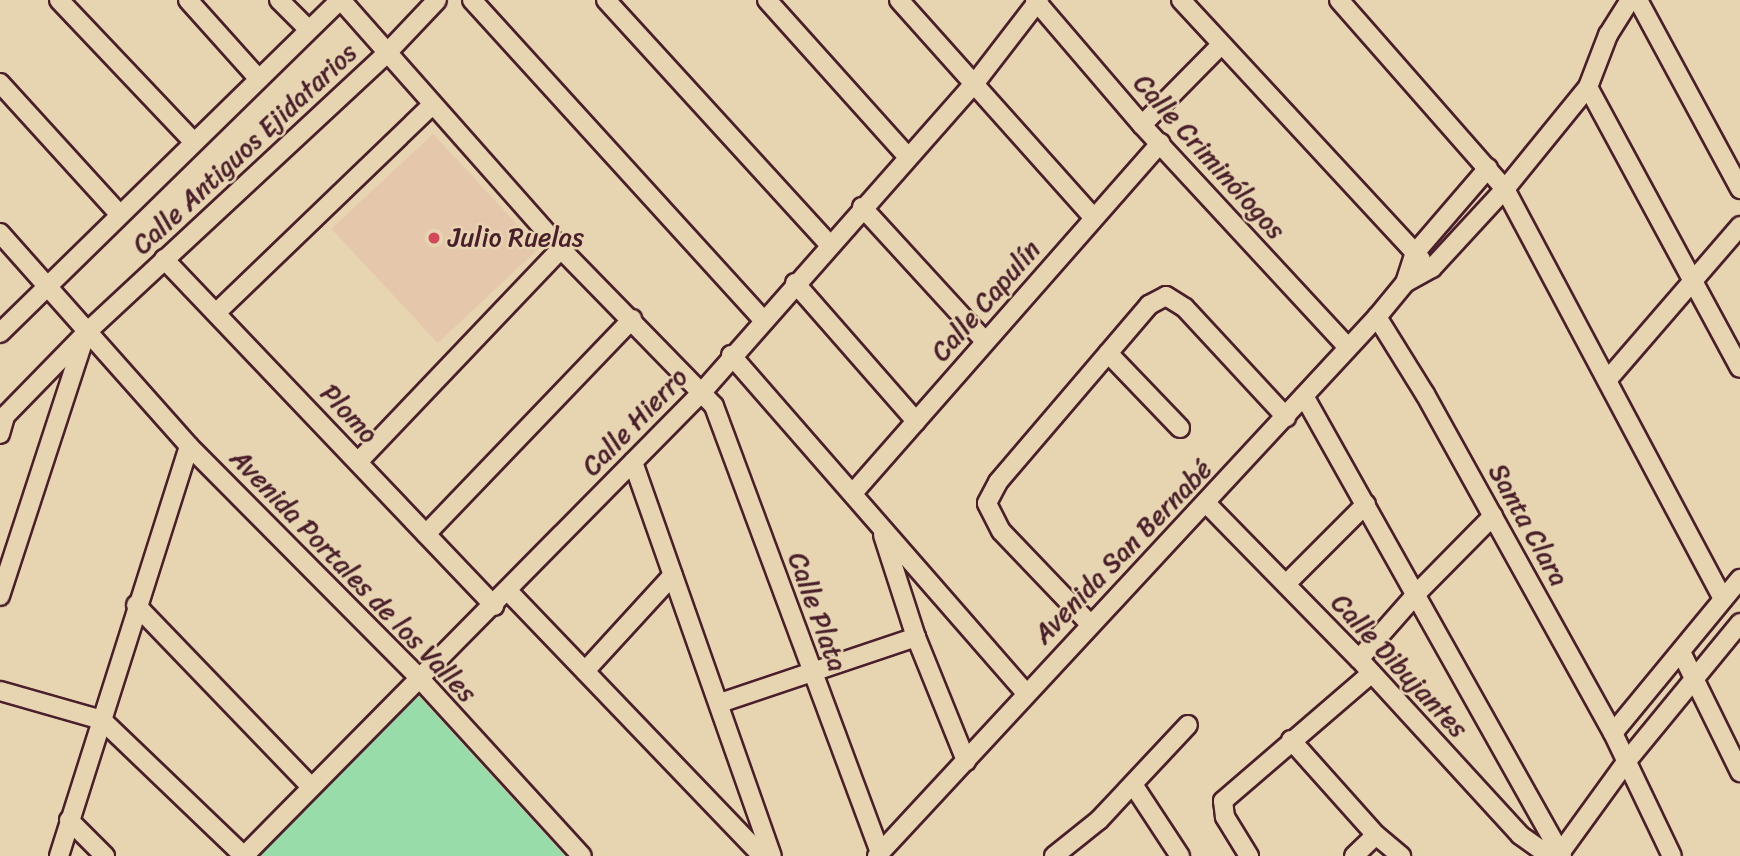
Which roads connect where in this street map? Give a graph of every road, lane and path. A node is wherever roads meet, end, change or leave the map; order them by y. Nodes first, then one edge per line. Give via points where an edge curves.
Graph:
1 (59, 0) edge
2 (188, 0) edge
3 (279, 0) edge
4 (340, 0) edge
5 (436, 0) edge
6 (472, 0) edge
7 (606, 0) edge
8 (767, 0) edge
9 (899, 0) edge
10 (1181, 0) edge
11 (1339, 0) edge
12 (1630, 0) edge
13 (1638, 0) edge
14 (1037, 1) edge
15 (308, 29) junction
16 (1221, 45) junction
17 (386, 54) junction
18 (259, 79) junction
19 (0, 83) edge
20 (975, 83) junction
21 (1588, 88) junction
22 (431, 106) junction
23 (1142, 125) junction
24 (194, 141) junction
25 (1160, 143) junction
26 (907, 156) junction
27 (1488, 168) junction
28 (1740, 189) edge
29 (1505, 190) junction
30 (862, 207) junction
31 (120, 215) junction
32 (1094, 218) junction
33 (1740, 226) edge
34 (0, 233) edge
35 (830, 244) junction
36 (561, 249) junction
37 (1415, 253) junction
38 (164, 259) junction
39 (1432, 268) junction
40 (795, 283) junction
41 (1405, 283) junction
42 (1691, 283) junction
43 (48, 285) junction
44 (217, 312) junction
45 (1377, 317) junction
46 (632, 319) junction
47 (763, 320) junction
48 (87, 332) junction
49 (0, 333) edge
50 (985, 341) junction
51 (1347, 346) junction
52 (1108, 353) junction
53 (731, 355) junction
54 (1740, 368) edge
55 (1609, 378) junction
56 (703, 391) junction
57 (1304, 396) junction
58 (2, 414) edge
59 (1286, 417) junction
60 (916, 421) junction
61 (1180, 428) dead end
62 (0, 434) edge
63 (189, 446) junction
64 (358, 462) junction
65 (632, 462) junction
66 (853, 494) junction
67 (1206, 503) junction
68 (1366, 504) junction
69 (1493, 516) junction
70 (881, 528) junction
71 (426, 534) junction
72 (673, 575) junction
73 (1740, 579) edge
74 (1286, 584) junction
75 (508, 591) junction
76 (1418, 592) junction
77 (0, 596) edge
78 (1723, 599) junction
79 (136, 605) junction
80 (494, 606) junction
81 (1089, 623) junction
82 (1740, 623) edge
83 (916, 637) junction
84 (1681, 652) junction
85 (1365, 666) junction
86 (585, 671) junction
87 (809, 671) junction
88 (1696, 679) junction
89 (422, 681) junction
90 (0, 691) edge
91 (1026, 693) junction
92 (720, 703) junction
93 (102, 720) junction
94 (1188, 725) dead end
95 (1613, 733) junction
96 (1292, 740) junction
97 (966, 761) junction
98 (1626, 762) junction
99 (1740, 772) edge
100 (1134, 786) junction
101 (311, 787) junction
102 (69, 820) junction
103 (1376, 835) junction
104 (878, 854) edge
105 (1560, 855) edge
106 (59, 856) edge
107 (105, 856) edge
108 (244, 856) edge
109 (582, 856) edge
110 (762, 856) edge
111 (772, 856) edge
112 (1054, 856) edge
113 (1180, 856) edge
114 (1249, 856) edge
115 (1354, 856) edge
116 (1401, 856) edge
117 (1672, 856) edge

1 - 24 street
2 - 18 street
3 - 15 street
4 - 15 street, Calle Antiguos Ejidatarios
4 - 17 street, Calle Plata
5 - 17 street, Calle Antiguos Ejidatarios
6 - 47 street
7 - 35 street
8 - 26 street
9 - 20 street
10 - 16 street
11 - 27 street
12 - 21 street, Avenida San Bernabé via 1608,35
13 - 28 street
14 - 20 street, Calle Hierro
14 - 23 street, Calle Criminólogos
15 - 18 street, Calle Antiguos Ejidatarios
16 - 23 street
16 - 37 street
17 - 22 street, Calle Plata
17 - 38 street, Calle Antiguos Ejidatarios
18 - 24 street, Calle Antiguos Ejidatarios
19 - 31 street
20 - 26 street, Calle Hierro
20 - 32 street
21 - 29 street, Avenida San Bernabé
21 - 42 street
22 - 36 street, Calle Plata
22 - 44 street
23 - 25 street, Calle Criminólogos
24 - 31 street, Calle Antiguos Ejidatarios
25 - 32 street, Calle Capulín
25 - 51 street, Calle Criminólogos
26 - 30 street, Calle Hierro
27 - 29 street
27 - 37 street, Avenida San Bernabé
29 - 39 street, Avenida San Bernabé
29 - 55 street
30 - 35 street, Calle Hierro
30 - 50 street
31 - 43 street, Calle Antiguos Ejidatarios
32 - 50 street, Calle Capulín
33 - 42 street
34 - 43 street, Avenida Portales de los Valles
35 - 40 street, Calle Hierro
36 - 46 street, Calle Plata
36 - 64 street
37 - 39 street
37 - 41 street, Avenida San Bernabé
38 - 44 street, Plomo
38 - 48 street, Calle Antiguos Ejidatarios
39 - 41 street, Avenida San Bernabé
40 - 47 street, Calle Hierro
40 - 60 street
41 - 45 street, Avenida San Bernabé
42 - 54 street
42 - 55 street
43 - 48 street, Avenida Portales de los Valles
43 - 49 street, Calle Antiguos Ejidatarios
44 - 64 street, Plomo
45 - 51 street, Avenida San Bernabé
45 - 69 street, Santa Clara
46 - 56 street, Calle Plata
46 - 71 street
47 - 53 street, Calle Hierro
48 - 58 street, Calle Antiguos Ejidatarios
48 - 63 street, Avenida Portales de los Valles
48 - 77 street, Calle Antiguos Ejidatarios
50 - 60 street, Calle Capulín
51 - 57 street, Avenida San Bernabé
52 - 59 street via 1149,305 1166,296 1185,308
52 - 61 street
52 - 81 street via 998,482 987,503 1001,531
53 - 56 street, Calle Hierro
53 - 66 street
55 - 78 street
56 - 65 street, Calle Hierro
56 - 87 street, Calle Plata via 723,426
57 - 59 street, Avenida San Bernabé
57 - 68 street
58 - 62 street, Calle Antiguos Ejidatarios
59 - 67 street, Avenida San Bernabé
60 - 66 street, Calle Capulín
63 - 79 street
63 - 89 street, Avenida Portales de los Valles
64 - 71 street, Plomo
65 - 72 street
65 - 75 street, Calle Hierro
66 - 70 street
67 - 74 street, Calle Dibujantes
67 - 81 street, Avenida San Bernabé
68 - 74 street
68 - 76 street
69 - 76 street
69 - 95 street, Santa Clara
70 - 83 street
70 - 91 street
71 - 80 street, Plomo
72 - 86 street
72 - 92 street
73 - 78 street
74 - 85 street, Calle Dibujantes
75 - 80 street, Calle Hierro
75 - 86 street
76 - 85 street
76 - 105 street
78 - 84 street
79 - 93 street
79 - 101 street
80 - 89 street, Calle Hierro
81 - 91 street, Avenida San Bernabé
82 - 88 street
83 - 87 street
83 - 97 street
84 - 88 street
84 - 95 street
85 - 96 street
85 - 105 street, Calle Dibujantes via 1520,835 1540,849
86 - 110 street
87 - 92 street
87 - 104 street, Calle Plata
88 - 98 street
88 - 99 street
89 - 101 street, Calle Hierro
89 - 109 street, Avenida Portales de los Valles
90 - 93 street
91 - 97 street, Avenida San Bernabé
92 - 111 street
93 - 102 street
93 - 108 street
94 - 100 street
95 - 98 street, Santa Clara
96 - 103 street
96 - 114 street via 1223,801 1225,817
97 - 104 street, Avenida San Bernabé
98 - 105 street
98 - 117 street, Santa Clara
100 - 112 street
100 - 113 street
101 - 108 street, Calle Hierro
102 - 106 street
102 - 107 street
103 - 115 street
103 - 116 street

